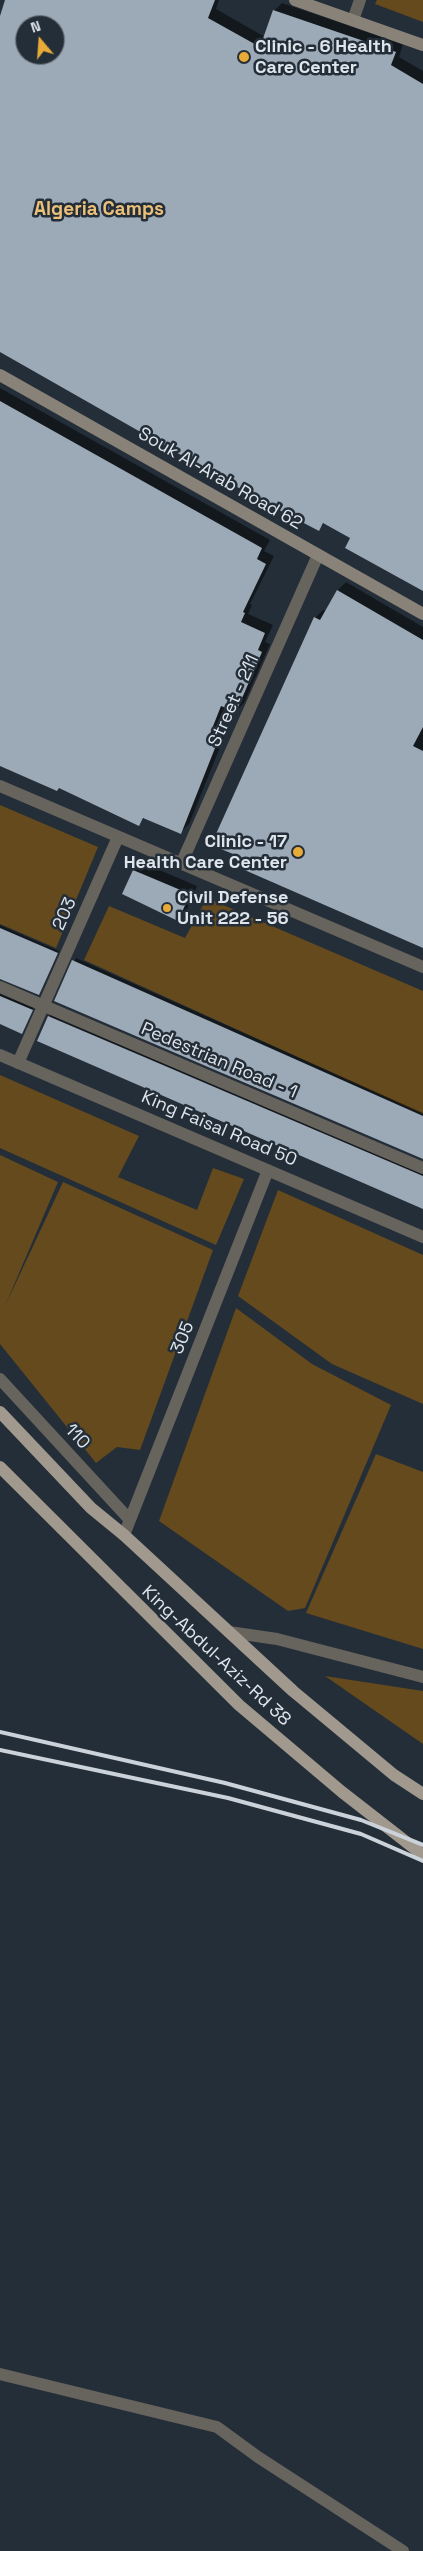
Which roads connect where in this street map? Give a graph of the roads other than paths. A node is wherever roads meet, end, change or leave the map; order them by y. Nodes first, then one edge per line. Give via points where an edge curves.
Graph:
1 (295, 0) edge
2 (360, 0) edge
3 (353, 20) junction
4 (423, 45) edge
5 (0, 374) edge
6 (318, 555) junction
7 (423, 614) edge
8 (0, 786) edge
9 (118, 837) junction
10 (182, 862) junction
11 (423, 967) edge
12 (0, 987) edge
13 (44, 1005) junction
14 (0, 1055) edge
15 (18, 1063) junction
16 (423, 1168) edge
17 (268, 1170) junction
18 (423, 1237) edge
19 (0, 1378) edge
20 (0, 1412) edge
21 (0, 1466) edge
22 (0, 1475) edge
23 (20, 1486) junction
24 (129, 1519) junction
25 (124, 1535) junction
26 (229, 1632) junction
27 (423, 1677) edge
28 (423, 1794) edge
29 (423, 1855) edge
30 (0, 2374) edge
31 (403, 2551) edge

1 - 3 main road
2 - 3 street
3 - 4 main road
5 - 6 main road, Souk Al-Arab Road 62
6 - 7 main road, Souk Al-Arab Road 62
6 - 10 street, Street - 211
8 - 9 street
9 - 10 street
9 - 13 street, 203
10 - 11 street
12 - 13 street, Pedestrian Road - 1
13 - 15 street, 203
13 - 16 street, Pedestrian Road - 1
14 - 15 street, King Faisal Road 50
15 - 17 street, King Faisal Road 50
17 - 18 street, King Faisal Road 50
17 - 24 street, 305
19 - 24 street, 110
20 - 25 main road, King-Abdul-Aziz-Rd 38 via 91,1508
21 - 23 main road, King-Abdul-Aziz-Rd 38
22 - 23 street
23 - 29 main road, King-Abdul-Aziz-Rd 38 via 239,1705
24 - 25 street, 305
25 - 26 main road, King-Abdul-Aziz-Rd 38
26 - 27 street via 277,1639
26 - 28 main road, King-Abdul-Aziz-Rd 38 via 293,1691 394,1775
30 - 31 street via 217,2427

